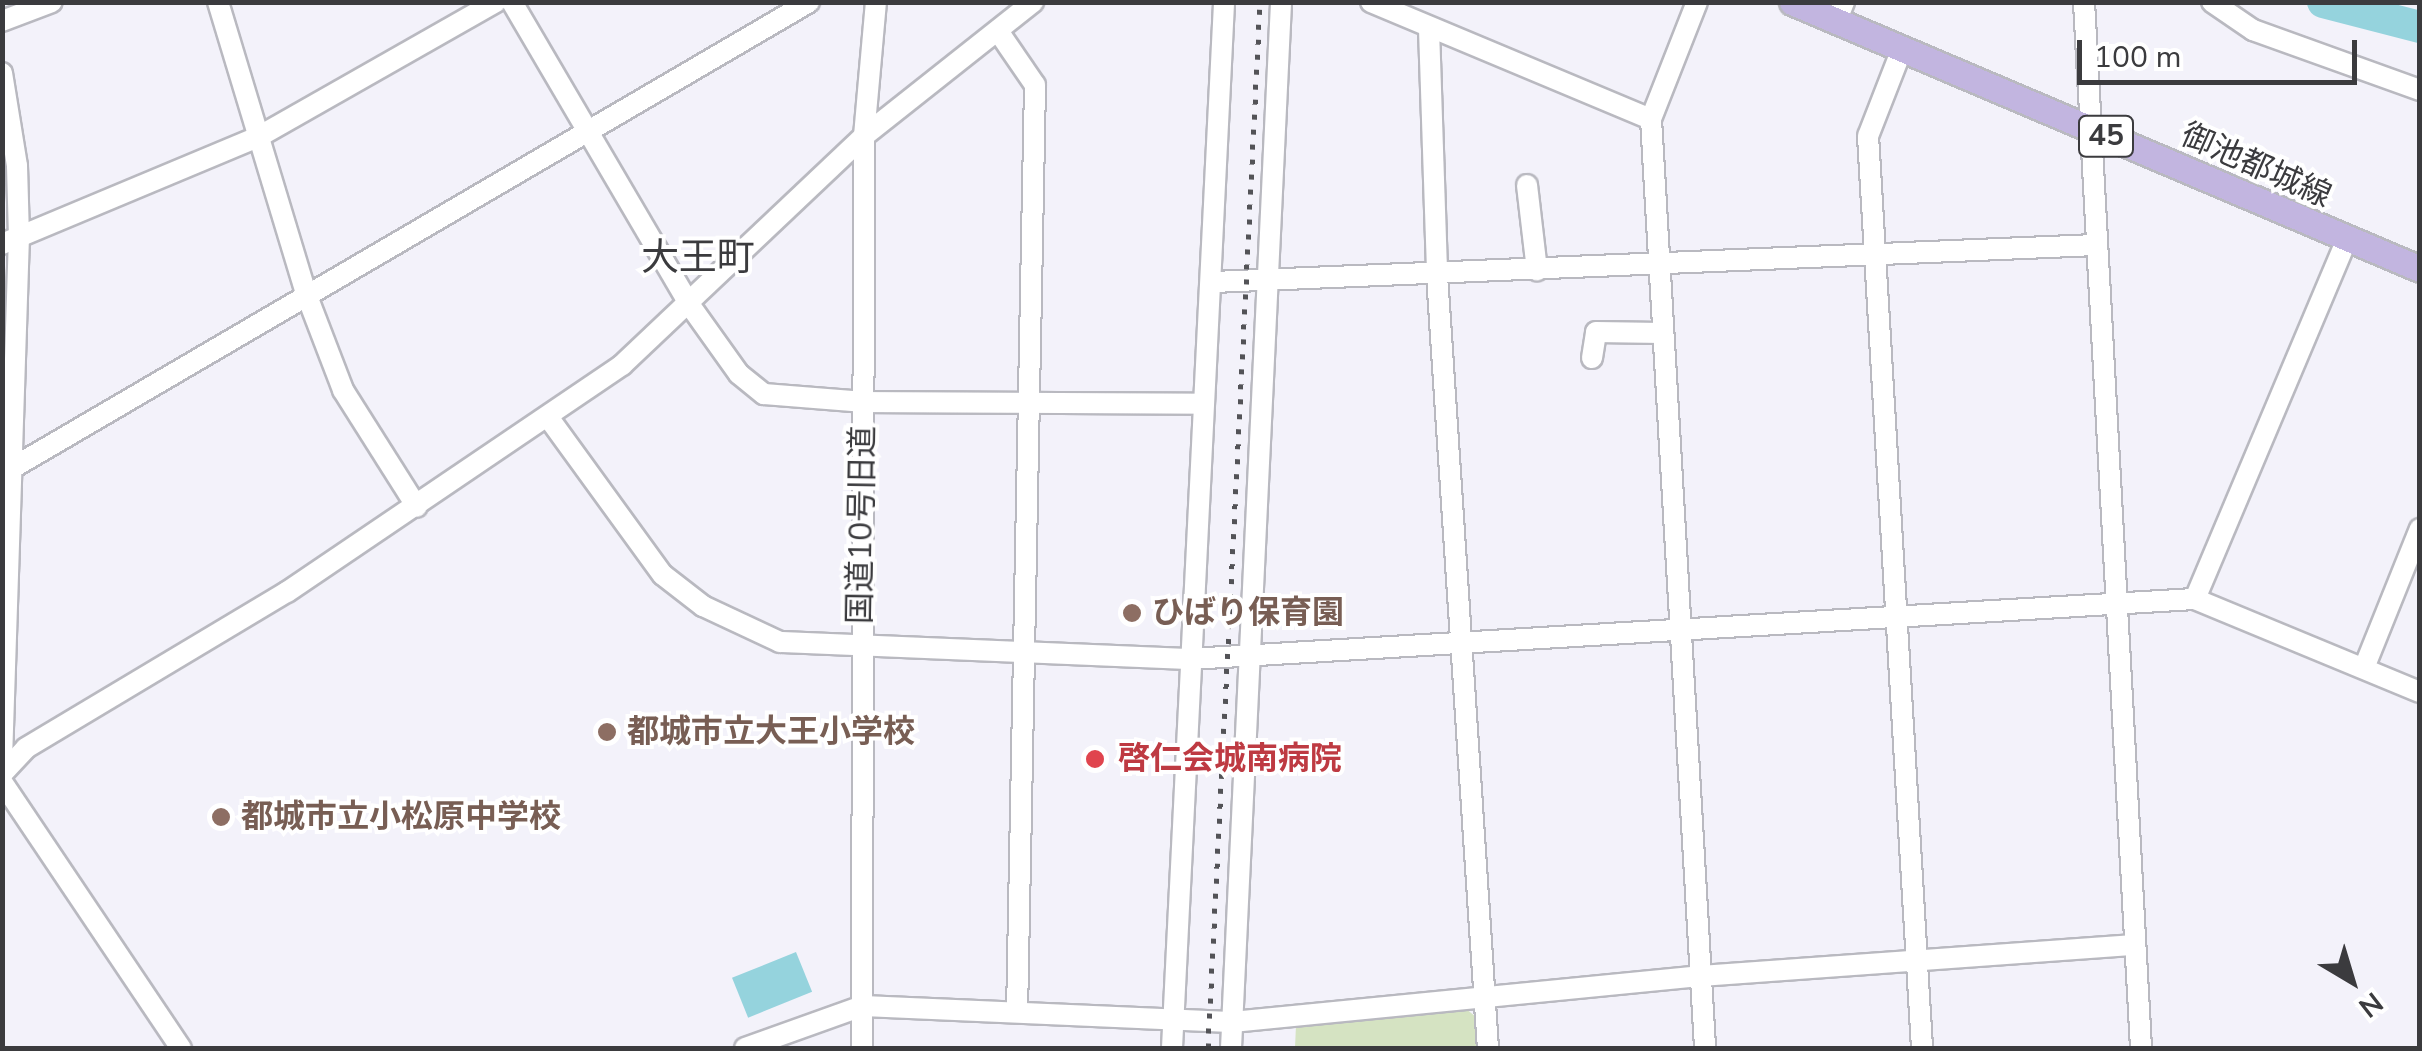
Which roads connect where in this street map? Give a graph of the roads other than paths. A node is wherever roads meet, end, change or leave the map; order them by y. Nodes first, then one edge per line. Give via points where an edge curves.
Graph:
1 (52, 2) edge
2 (218, 2) edge
3 (496, 2) edge
4 (512, 2) edge
5 (809, 2) edge
6 (876, 2) edge
7 (1032, 2) edge
8 (1224, 2) edge
9 (1280, 2) edge
10 (1371, 2) edge
11 (1698, 2) edge
12 (1792, 2) edge
13 (2084, 2) edge
14 (2212, 2) edge
15 (1840, 12) edge
16 (2, 21) edge
17 (1429, 29) junction
18 (998, 31) junction
19 (1902, 50) junction
20 (2, 73) edge
21 (2420, 90) edge
22 (1650, 119) junction
23 (2092, 130) junction
24 (587, 132) junction
25 (864, 136) junction
26 (258, 137) junction
27 (1527, 185) dead end
28 (11, 240) edge
29 (2346, 240) junction
30 (2096, 245) junction
31 (1875, 254) junction
32 (1658, 264) junction
33 (2420, 269) edge
34 (1537, 270) junction
35 (1436, 274) junction
36 (1213, 282) junction
37 (1268, 282) junction
38 (307, 296) junction
39 (689, 304) junction
40 (1662, 333) junction
41 (1592, 358) dead end
42 (865, 402) junction
43 (1026, 402) junction
44 (1202, 404) junction
45 (548, 416) junction
46 (8, 471) edge
47 (417, 507) junction
48 (2420, 530) edge
49 (2195, 599) junction
50 (2117, 602) junction
51 (1897, 616) junction
52 (1682, 628) junction
53 (1465, 643) junction
54 (860, 649) junction
55 (1248, 652) junction
56 (1022, 655) junction
57 (1190, 659) junction
58 (2364, 668) junction
59 (2420, 692) edge
60 (2, 759) edge
61 (2, 774) edge
62 (2, 782) edge
63 (2135, 945) junction
64 (1916, 962) junction
65 (1700, 976) junction
66 (1485, 1002) junction
67 (862, 1006) junction
68 (1017, 1012) junction
69 (1232, 1022) junction
70 (1173, 1023) junction
71 (181, 1048) edge
72 (745, 1048) edge
73 (862, 1048) edge
74 (1172, 1048) edge
75 (1230, 1048) edge
76 (1488, 1048) edge
77 (1705, 1048) edge
78 (1922, 1048) edge
79 (2141, 1048) edge

1 - 16 street
2 - 26 street
3 - 26 street
4 - 24 street
5 - 24 street
6 - 25 street, 国道10号旧道
7 - 18 street
8 - 36 street
9 - 37 street
10 - 17 street
11 - 22 street
12 - 15 main road, 御池都城線 / 45
13 - 23 street
14 - 21 street via 2254,30
15 - 19 main road, 御池都城線 / 45
17 - 22 street
17 - 35 street
18 - 25 street
18 - 43 street via 1035,85
19 - 23 main road, 御池都城線 / 45
19 - 31 street via 1868,136
20 - 28 street via 17,166
22 - 32 street
23 - 29 main road, 御池都城線 / 45
23 - 30 street
24 - 38 street
24 - 39 street
25 - 39 street
25 - 42 street, 国道10号旧道
26 - 28 street
26 - 38 street
27 - 34 street
28 - 46 street
29 - 33 main road, 御池都城線 / 45
29 - 49 street
30 - 31 street
30 - 50 street
31 - 32 street
31 - 51 street
32 - 34 street
32 - 40 street
34 - 35 street
35 - 37 street
35 - 53 street
36 - 37 street
36 - 44 street
37 - 55 street
38 - 46 street
38 - 47 street via 343,390
39 - 42 street via 739,374 764,394
39 - 45 street via 622,365
40 - 41 street via 1596,332
40 - 52 street
42 - 43 street
42 - 54 street, 国道10号旧道
43 - 44 street
43 - 56 street
44 - 57 street
45 - 47 street
45 - 54 street via 663,576 702,606 780,642
46 - 60 street
47 - 61 street via 26,748
48 - 58 street
49 - 50 street
49 - 58 street
50 - 51 street
50 - 63 street
51 - 52 street
51 - 64 street
52 - 53 street
52 - 65 street
53 - 55 street
53 - 66 street
54 - 56 street
54 - 67 street, 国道10号旧道
55 - 57 street
55 - 69 street
56 - 57 street
56 - 68 street
57 - 70 street
58 - 59 street
62 - 71 street
63 - 64 street
63 - 79 street
64 - 65 street
64 - 78 street
65 - 66 street
65 - 77 street
66 - 69 street
66 - 76 street
67 - 68 street
67 - 72 street
67 - 73 street, 国道10号旧道
68 - 70 street
69 - 70 street
69 - 75 street
70 - 74 street

